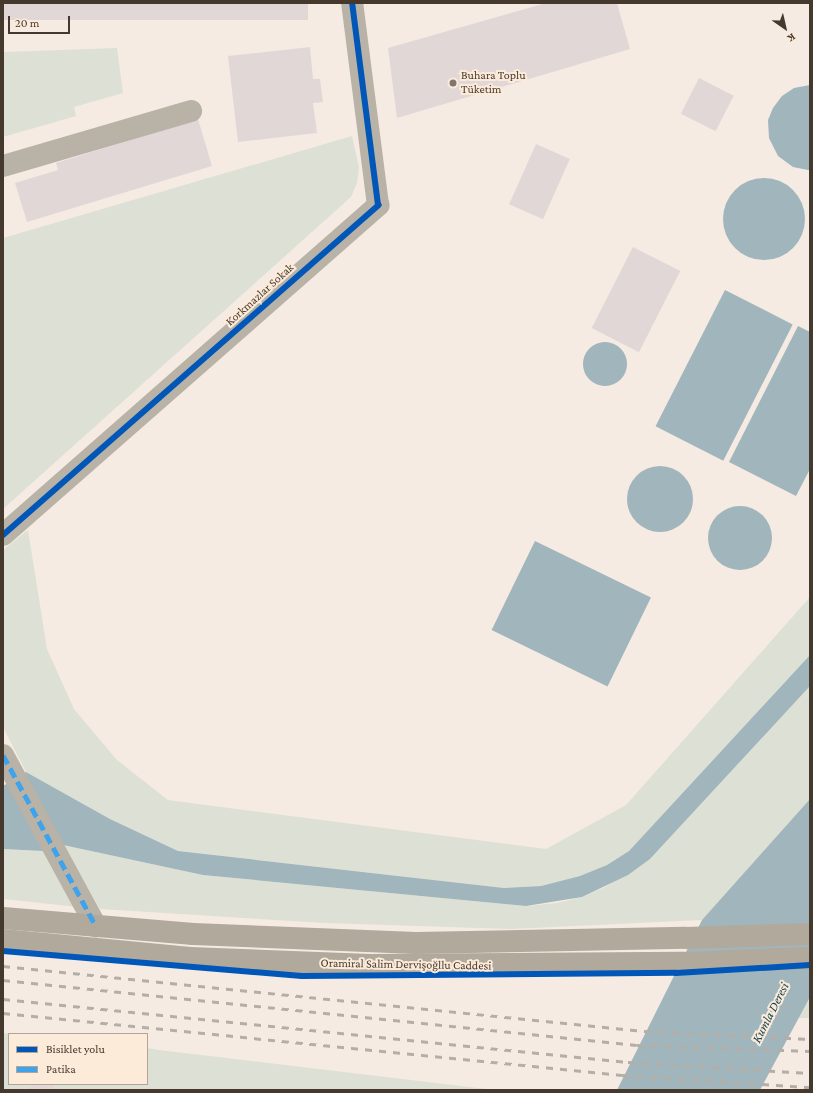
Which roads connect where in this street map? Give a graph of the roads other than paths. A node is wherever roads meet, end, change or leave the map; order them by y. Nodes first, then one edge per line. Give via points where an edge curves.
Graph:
1 (352, 3) edge
2 (191, 111) dead end
3 (3, 166) edge
4 (3, 535) edge
5 (3, 755) edge
6 (3, 918) edge
7 (92, 918) junction
8 (810, 934) edge
9 (3, 940) edge
10 (810, 958) edge

1 - 4 street, Korkmazlar Sokak via 378,205
2 - 3 street
5 - 7 street
6 - 7 main road, Oramiral Salim Dervişoğllu Caddesi
7 - 8 main road, Oramiral Salim Dervişoğllu Caddesi via 200,935 416,943
9 - 10 main road, Oramiral Salim Dervişoğllu Caddesi via 190,958 370,965 683,963

